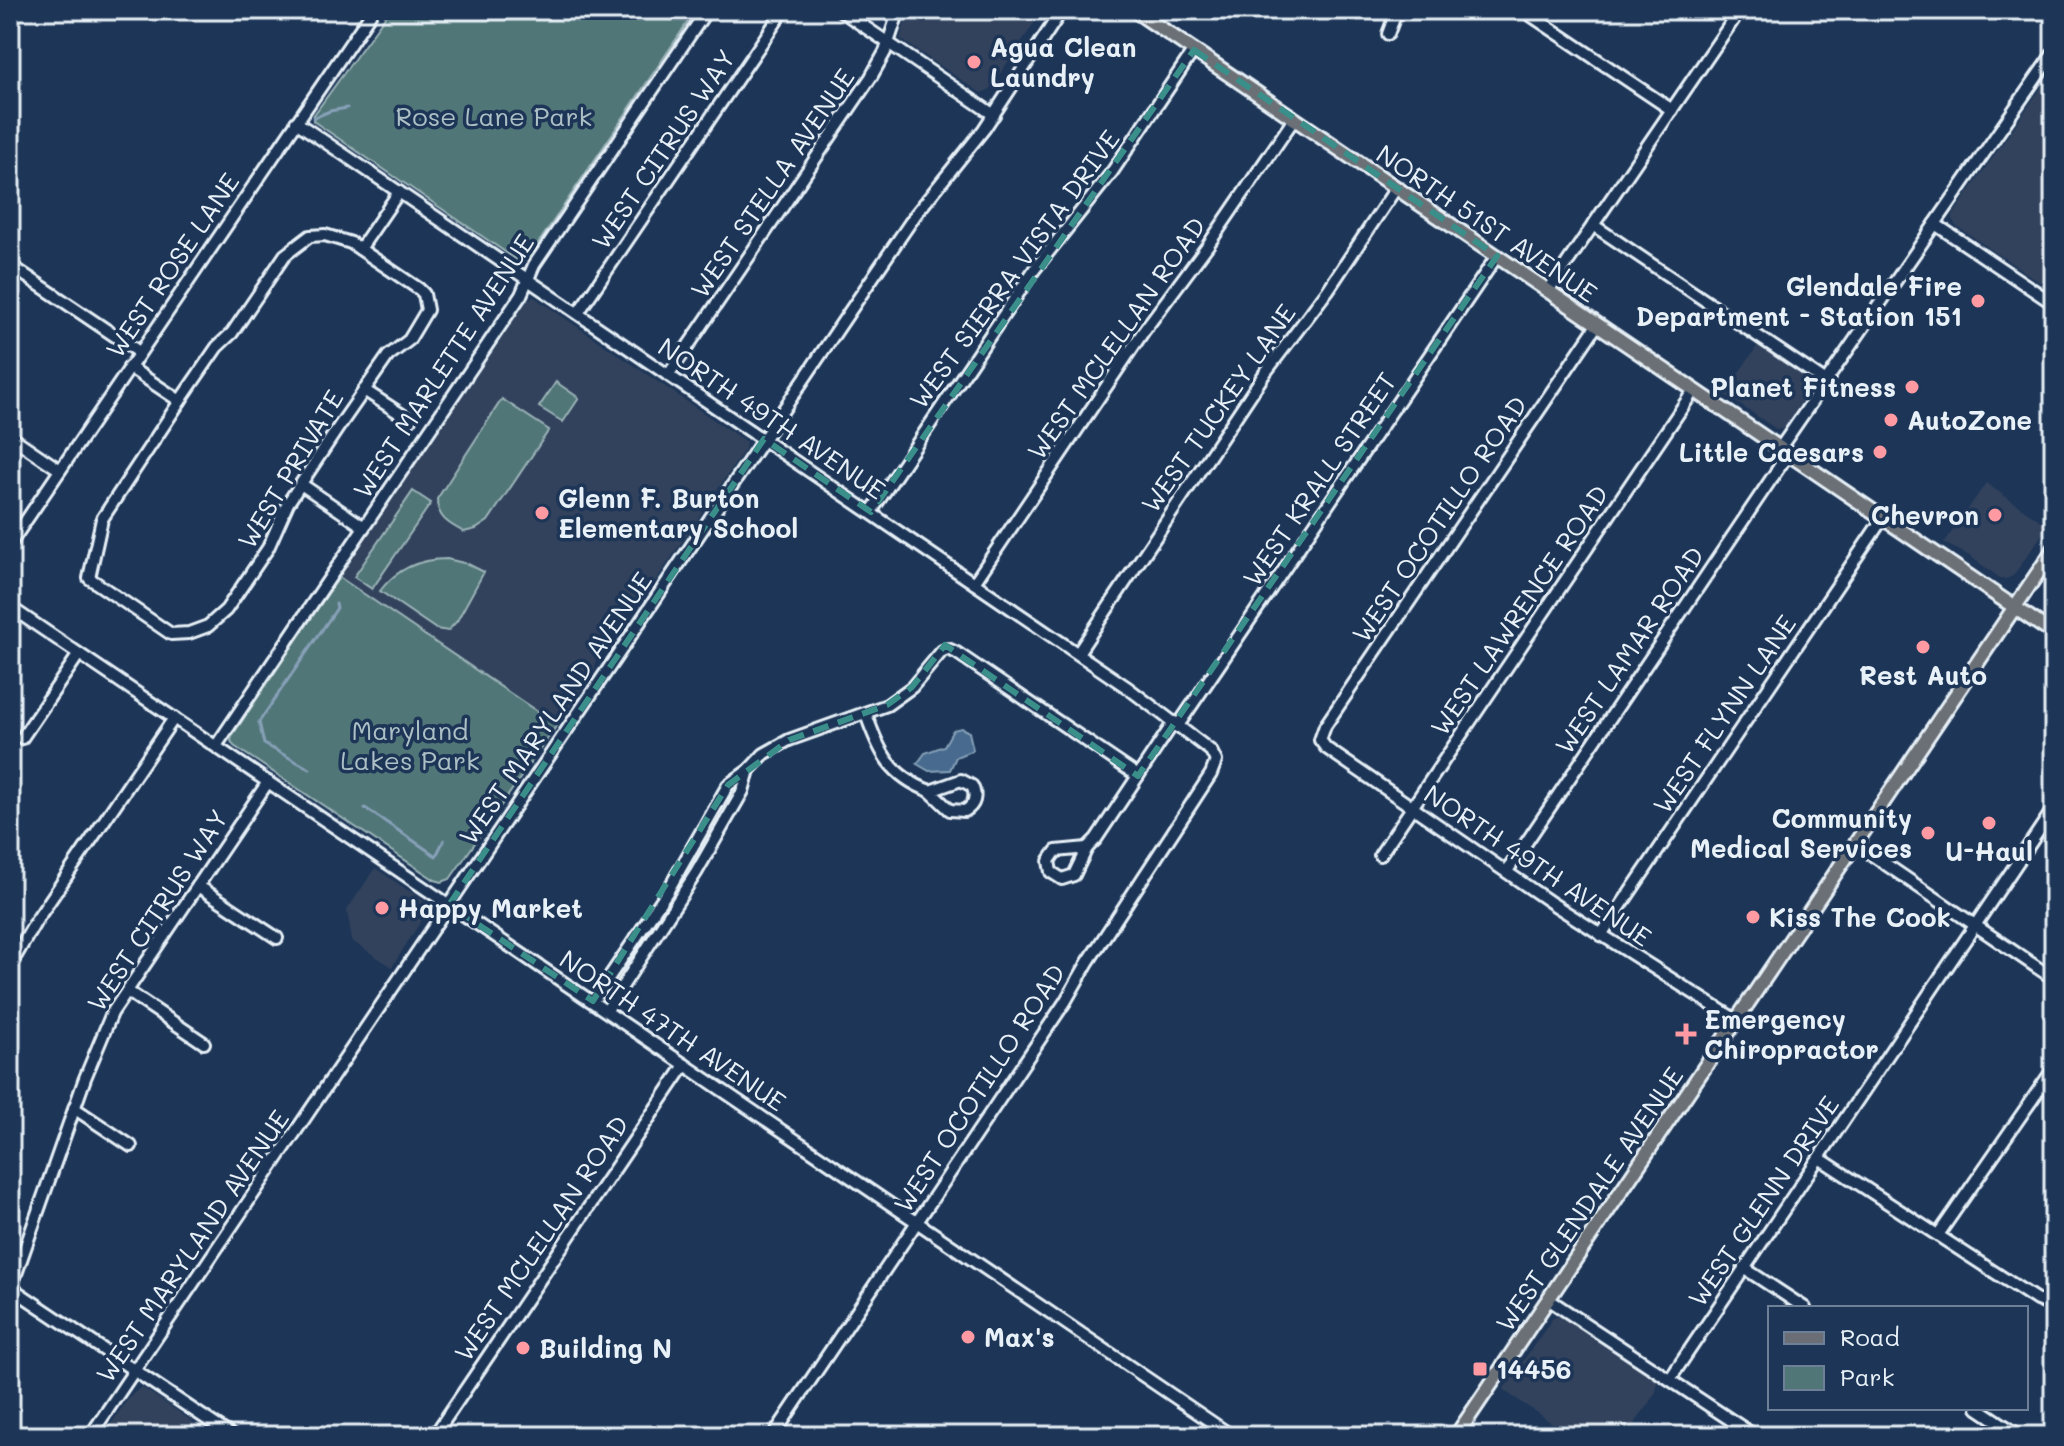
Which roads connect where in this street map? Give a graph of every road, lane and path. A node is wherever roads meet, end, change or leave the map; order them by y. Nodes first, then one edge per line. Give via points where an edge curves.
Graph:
1 (707, 10) edge
2 (784, 10) edge
3 (840, 10) edge
4 (899, 10) edge
5 (1062, 10) edge
6 (1134, 10) edge
7 (1397, 10) edge
8 (1523, 10) edge
9 (1740, 10) edge
10 (371, 13) dead end
11 (1388, 34) dead end
12 (888, 42) junction
13 (1194, 50) junction
14 (2054, 52) edge
15 (1672, 110) junction
16 (994, 115) junction
17 (1294, 119) junction
18 (296, 122) junction
19 (1396, 188) junction
20 (399, 192) junction
21 (1935, 224) junction
22 (1593, 225) junction
23 (360, 249) junction
24 (1497, 256) junction
25 (10, 265) edge
26 (529, 280) junction
27 (1548, 291) junction
28 (2054, 304) edge
29 (578, 313) junction
30 (1597, 325) junction
31 (139, 352) junction
32 (129, 367) junction
33 (669, 374) junction
34 (1826, 382) junction
35 (364, 390) junction
36 (1694, 390) junction
37 (180, 401) junction
38 (410, 420) dead end
39 (10, 436) edge
40 (764, 439) junction
41 (1784, 451) junction
42 (60, 470) junction
43 (301, 484) junction
44 (871, 512) junction
45 (1883, 518) junction
46 (364, 527) junction
47 (10, 544) edge
48 (2054, 549) edge
49 (974, 583) junction
50 (10, 607) edge
51 (2014, 607) junction
52 (2054, 634) edge
53 (1078, 653) junction
54 (79, 654) junction
55 (866, 714) junction
56 (174, 718) junction
57 (1175, 725) junction
58 (22, 738) dead end
59 (1320, 740) joint
60 (216, 746) junction
61 (1216, 761) joint
62 (749, 770) junction
63 (1138, 776) junction
64 (268, 782) junction
65 (930, 791) dead end
66 (1412, 807) junction
67 (2054, 808) edge
68 (1856, 844) junction
69 (1087, 848) dead end
70 (1380, 855) dead end
71 (1507, 871) junction
72 (198, 886) junction
73 (449, 905) junction
74 (1975, 925) junction
75 (1601, 935) junction
76 (277, 938) dead end
77 (13, 952) edge
78 (10, 966) edge
79 (2054, 979) edge
80 (127, 991) junction
81 (593, 1001) junction
82 (607, 1010) junction
83 (1736, 1020) junction
84 (204, 1043) dead end
85 (685, 1065) junction
86 (2054, 1068) edge
87 (74, 1108) junction
88 (131, 1146) dead end
89 (1819, 1158) junction
90 (917, 1222) junction
91 (1938, 1235) junction
92 (1744, 1268) junction
93 (10, 1288) edge
94 (1548, 1299) junction
95 (1802, 1306) edge
96 (2054, 1307) edge
97 (135, 1371) junction
98 (1670, 1379) junction
99 (1981, 1410) edge
100 (90, 1436) edge
101 (232, 1436) edge
102 (434, 1436) edge
103 (773, 1436) edge
104 (1232, 1436) edge
105 (1456, 1436) edge
106 (1755, 1436) edge
107 (2020, 1436) edge

1 - 26 street, WEST MARLETTE AVENUE via 534,265
2 - 29 street, WEST CITRUS WAY
3 - 12 street
4 - 12 street, WEST STELLA AVENUE
5 - 16 street, WEST MARYLAND AVENUE
6 - 13 main road, NORTH 51ST AVENUE
7 - 11 street
8 - 15 street
9 - 15 street
10 - 18 street, WEST ROSE LANE
12 - 16 street
12 - 33 street, WEST STELLA AVENUE via 871,77
13 - 17 main road, NORTH 51ST AVENUE
13 - 44 street, WEST SIERRA VISTA DRIVE via 1112,172 1034,270
14 - 21 street, WEST LAMAR ROAD
15 - 22 street
16 - 40 street, WEST MARYLAND AVENUE via 916,214
17 - 19 main road, NORTH 51ST AVENUE
17 - 49 street, WEST MCLELLAN ROAD
18 - 20 street, NORTH 49TH AVENUE
18 - 31 street, WEST ROSE LANE
19 - 24 main road, NORTH 51ST AVENUE
19 - 53 street, WEST TUCKEY LANE
20 - 23 street
20 - 26 street, NORTH 49TH AVENUE
21 - 28 street
21 - 34 street, WEST LAMAR ROAD
22 - 27 street
22 - 34 street
23 - 35 street, WEST PRIVATE via 419,289 427,303 409,340 388,356
23 - 37 street via 333,236 310,236 285,255
24 - 27 main road, NORTH 51ST AVENUE
24 - 57 street, WEST KRALL STREET
25 - 31 street
26 - 29 street, NORTH 49TH AVENUE
26 - 46 street, WEST MARLETTE AVENUE
27 - 30 main road, NORTH 51ST AVENUE
29 - 33 street, NORTH 49TH AVENUE
30 - 36 main road, NORTH 51ST AVENUE
30 - 59 street, WEST OCOTILLO ROAD
31 - 32 street, WEST ROSE LANE
32 - 37 street
32 - 42 street, WEST ROSE LANE
33 - 40 street, NORTH 49TH AVENUE
34 - 41 street, WEST LAMAR ROAD
35 - 38 street
35 - 43 street, WEST PRIVATE
36 - 41 main road, NORTH 51ST AVENUE
36 - 66 street, WEST LAWRENCE ROAD
37 - 43 street, WEST PRIVATE via 107,509 89,578 171,634 208,626 221,616 268,548
39 - 42 street
40 - 44 street, NORTH 49TH AVENUE
40 - 73 street, WEST MARYLAND AVENUE
41 - 45 main road, NORTH 51ST AVENUE
41 - 71 street, WEST LAMAR ROAD
42 - 47 street, WEST ROSE LANE
43 - 46 street
44 - 49 street, NORTH 49TH AVENUE
45 - 51 main road, NORTH 51ST AVENUE
45 - 75 street, WEST FLYNN LANE
46 - 60 street, WEST MARLETTE AVENUE
48 - 51 main road, WEST GLENDALE AVENUE
49 - 53 street, NORTH 49TH AVENUE
50 - 54 street, NORTH 47TH AVENUE
51 - 52 main road, NORTH 51ST AVENUE
51 - 68 main road, WEST GLENDALE AVENUE
53 - 57 street, NORTH 49TH AVENUE
54 - 56 street, NORTH 47TH AVENUE
54 - 58 street
55 - 62 street via 789,740
55 - 63 street via 906,693 948,649
55 - 65 street via 877,745 893,768
56 - 60 street, NORTH 47TH AVENUE
56 - 77 street
57 - 61 street, NORTH 49TH AVENUE via 1211,751
57 - 63 street, WEST KRALL STREET
59 - 66 street, NORTH 49TH AVENUE
60 - 64 street, NORTH 47TH AVENUE
61 - 90 street, WEST OCOTILLO ROAD via 1065,1002
62 - 81 street via 728,785 667,892
62 - 82 street via 743,791 702,863
63 - 69 street, WEST KRALL STREET
64 - 72 street, WEST CITRUS WAY
64 - 73 street, NORTH 47TH AVENUE
66 - 70 street, WEST LAWRENCE ROAD
66 - 71 street, NORTH 49TH AVENUE
67 - 74 street, WEST GLENN DRIVE
68 - 74 street
68 - 83 main road, WEST GLENDALE AVENUE
71 - 75 street, NORTH 49TH AVENUE
72 - 76 street
72 - 80 street, WEST CITRUS WAY
73 - 81 street, NORTH 47TH AVENUE
73 - 97 street, WEST MARYLAND AVENUE
74 - 79 street
74 - 89 street, WEST GLENN DRIVE
75 - 83 street, NORTH 49TH AVENUE
77 - 78 street
80 - 84 street
80 - 87 street, WEST CITRUS WAY via 97,1046
81 - 82 street, NORTH 47TH AVENUE
82 - 85 street, NORTH 47TH AVENUE
83 - 94 main road, WEST GLENDALE AVENUE
85 - 90 street, NORTH 47TH AVENUE
85 - 102 street, WEST MCLELLAN ROAD
86 - 91 street
87 - 88 street
87 - 93 street, WEST CITRUS WAY
89 - 91 street
89 - 92 street, WEST GLENN DRIVE
90 - 103 street, WEST OCOTILLO ROAD
90 - 104 street, NORTH 47TH AVENUE
91 - 96 street
92 - 95 street
92 - 98 street, WEST GLENN DRIVE
93 - 97 street
94 - 98 street
94 - 105 main road, WEST GLENDALE AVENUE
97 - 100 street, WEST MARYLAND AVENUE
97 - 101 street
98 - 106 street
99 - 107 street

